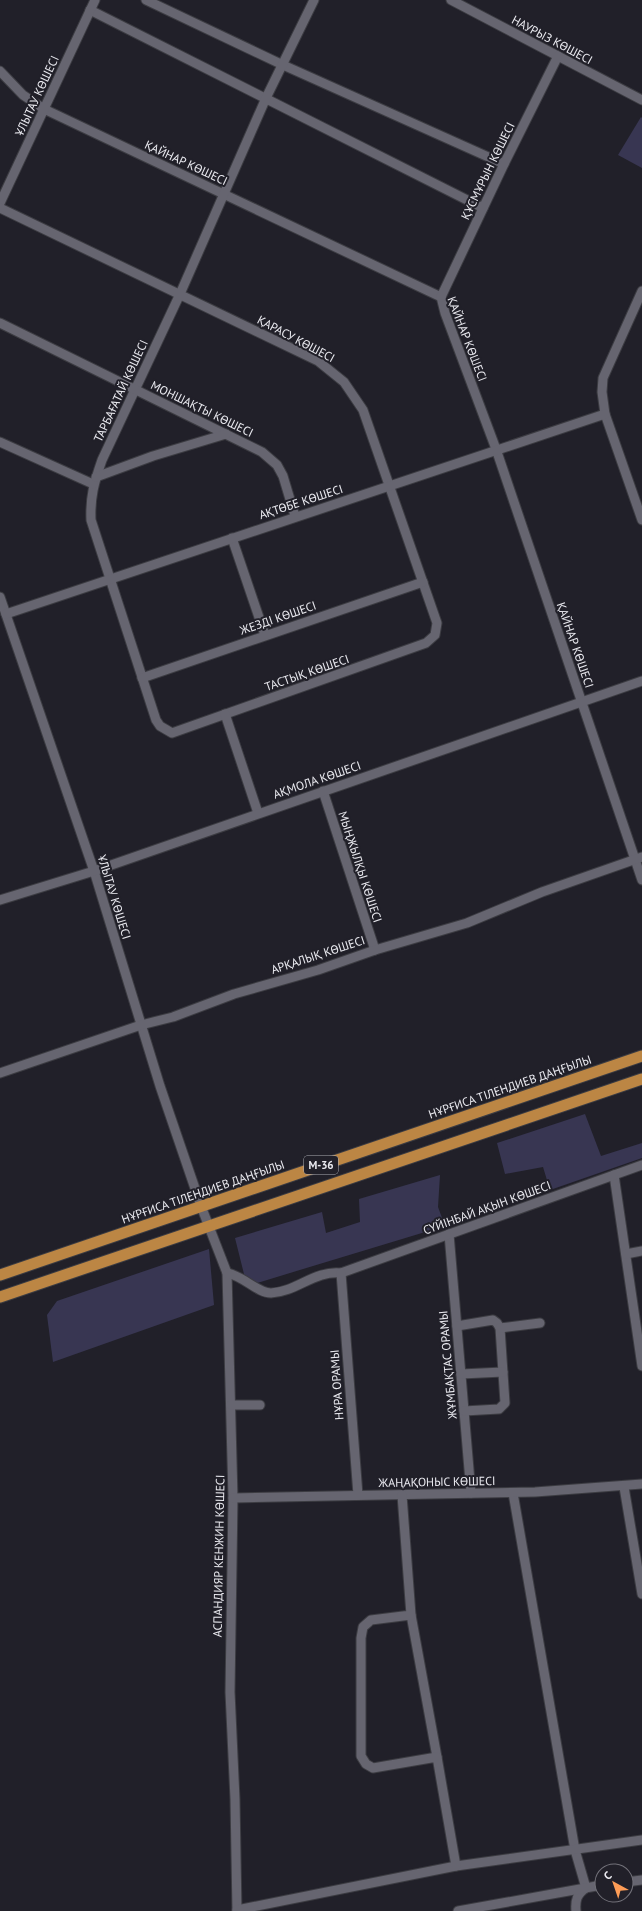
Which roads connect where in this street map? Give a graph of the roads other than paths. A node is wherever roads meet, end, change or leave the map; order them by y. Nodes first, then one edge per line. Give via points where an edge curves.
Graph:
1 (95, 0) edge
2 (146, 0) edge
3 (314, 0) edge
4 (451, 0) edge
5 (90, 10) junction
6 (558, 56) junction
7 (283, 66) junction
8 (0, 71) edge
9 (266, 98) junction
10 (642, 100) edge
11 (44, 109) junction
12 (504, 164) junction
13 (225, 194) junction
14 (0, 202) edge
15 (0, 208) edge
16 (483, 208) junction
17 (642, 291) edge
18 (180, 294) junction
19 (441, 298) junction
20 (0, 323) edge
21 (135, 390) junction
22 (605, 414) junction
23 (226, 434) junction
24 (0, 442) edge
25 (496, 449) junction
26 (94, 480) junction
27 (389, 486) junction
28 (295, 516) junction
29 (642, 520) edge
30 (232, 538) junction
31 (110, 580) junction
32 (423, 582) junction
33 (0, 597) edge
34 (6, 614) junction
35 (437, 623) joint
36 (265, 635) junction
37 (142, 678) junction
38 (642, 681) edge
39 (581, 702) junction
40 (225, 714) junction
41 (172, 732) joint
42 (323, 791) junction
43 (258, 813) junction
44 (638, 858) edge
45 (94, 871) junction
46 (642, 880) edge
47 (0, 900) edge
48 (374, 950) junction
49 (141, 1025) junction
50 (642, 1056) edge
51 (0, 1073) edge
52 (642, 1079) edge
53 (642, 1165) edge
54 (614, 1175) junction
55 (201, 1206) junction
56 (208, 1226) junction
57 (449, 1234) junction
58 (642, 1251) edge
59 (626, 1254) junction
60 (227, 1273) junction
61 (341, 1273) junction
62 (0, 1275) edge
63 (0, 1297) edge
64 (540, 1323) dead end
65 (457, 1326) junction
66 (500, 1328) junction
67 (642, 1366) edge
68 (503, 1372) junction
69 (461, 1374) junction
70 (231, 1405) junction
71 (260, 1405) dead end
72 (464, 1411) junction
73 (642, 1484) edge
74 (624, 1487) junction
75 (472, 1493) junction
76 (513, 1493) junction
77 (358, 1495) junction
78 (402, 1495) junction
79 (233, 1498) junction
80 (642, 1594) edge
81 (411, 1615) junction
82 (437, 1757) junction
83 (642, 1840) edge
84 (575, 1850) junction
85 (456, 1866) junction
86 (594, 1886) edge
87 (586, 1888) junction
88 (237, 1910) edge
89 (460, 1911) edge
90 (576, 1911) edge

1 - 5 street, ҰЛЫТАУ КӨШЕСІ
2 - 7 street
3 - 7 street, ТАРБАҒАТАЙ КӨШЕСІ
4 - 6 street, НАУРЫЗ КӨШЕСІ
5 - 9 street
5 - 11 street, ҰЛЫТАУ КӨШЕСІ
6 - 10 street, НАУРЫЗ КӨШЕСІ
6 - 12 street, ҚҰСМҰРЫН КӨШЕСІ
7 - 9 street, ТАРБАҒАТАЙ КӨШЕСІ
7 - 12 street
8 - 11 street, ҚАЙНАР КӨШЕСІ via 23,95
9 - 13 street, ТАРБАҒАТАЙ КӨШЕСІ
9 - 16 street
11 - 13 street, ҚАЙНАР КӨШЕСІ
11 - 14 street, ҰЛЫТАУ КӨШЕСІ
12 - 16 street, ҚҰСМҰРЫН КӨШЕСІ
13 - 18 street, ТАРБАҒАТАЙ КӨШЕСІ
13 - 19 street, ҚАЙНАР КӨШЕСІ
15 - 18 street, ҚАРАСУ КӨШЕСІ
16 - 19 street, ҚҰСМҰРЫН КӨШЕСІ
17 - 22 street via 603,378
18 - 21 street, ТАРБАҒАТАЙ КӨШЕСІ
18 - 27 street, ҚАРАСУ КӨШЕСІ via 318,361 334,372 363,410
19 - 25 street, ҚАЙНАР КӨШЕСІ
20 - 21 street, МОНШАҚТЫ КӨШЕСІ
21 - 23 street, МОНШАҚТЫ КӨШЕСІ
21 - 26 street, ТАРБАҒАТАЙ КӨШЕСІ
22 - 25 street, АҚТӨБЕ КӨШЕСІ
22 - 29 street
23 - 26 street via 153,456
23 - 28 street, МОНШАҚТЫ КӨШЕСІ via 262,452 277,465
24 - 26 street
25 - 27 street, АҚТӨБЕ КӨШЕСІ
25 - 39 street, ҚАЙНАР КӨШЕСІ
26 - 31 street, ТАРБАҒАТАЙ КӨШЕСІ via 90,500 91,520
27 - 28 street, АҚТӨБЕ КӨШЕСІ
27 - 32 street, ҚАРАСУ КӨШЕСІ
28 - 30 street, АҚТӨБЕ КӨШЕСІ
30 - 31 street, АҚТӨБЕ КӨШЕСІ
30 - 36 street
31 - 34 street, АҚТӨБЕ КӨШЕСІ
31 - 37 street, ТАРБАҒАТАЙ КӨШЕСІ
32 - 35 street, ҚАРАСУ КӨШЕСІ
32 - 36 street, ЖЕЗДІ КӨШЕСІ
33 - 34 street, ҰЛЫТАУ КӨШЕСІ
34 - 45 street, ҰЛЫТАУ КӨШЕСІ
35 - 40 street, ТАСТЫҚ КӨШЕСІ via 435,635 426,643
36 - 37 street, ЖЕЗДІ КӨШЕСІ
37 - 41 street, ТАРБАҒАТАЙ КӨШЕСІ via 156,720 160,726
38 - 39 street, АҚМОЛА КӨШЕСІ
39 - 42 street, АҚМОЛА КӨШЕСІ
39 - 44 street, ҚАЙНАР КӨШЕСІ
40 - 41 street, ТАСТЫҚ КӨШЕСІ
40 - 43 street
42 - 43 street, АҚМОЛА КӨШЕСІ
42 - 48 street, МЫҢЖЫЛҚЫ КӨШЕСІ
43 - 45 street, АҚМОЛА КӨШЕСІ
44 - 46 street, ҚАЙНАР КӨШЕСІ
44 - 48 street, АРҚАЛЫҚ КӨШЕСІ via 542,892 467,923
45 - 47 street, АҚМОЛА КӨШЕСІ
45 - 49 street, ҰЛЫТАУ КӨШЕСІ
48 - 49 street, АРҚАЛЫҚ КӨШЕСІ
49 - 51 street, АРҚАЛЫҚ КӨШЕСІ
49 - 55 street, ҰЛЫТАУ КӨШЕСІ
50 - 55 main road, НҰРҒИСА ТІЛЕНДИЕВ ДАҢҒЫЛЫ / M-36
52 - 56 main road, M-36
53 - 54 street, СҮЙІНБАЙ АҚЫН КӨШЕСІ
54 - 57 street, СҮЙІНБАЙ АҚЫН КӨШЕСІ
54 - 59 street
55 - 56 street, АСПАНДИЯР КЕНЖИН КӨШЕСІ
55 - 62 main road, НҰРҒИСА ТІЛЕНДИЕВ ДАҢҒЫЛЫ / M-36
56 - 60 street, АСПАНДИЯР КЕНЖИН КӨШЕСІ
56 - 63 main road, M-36
57 - 61 street, СҮЙІНБАЙ АҚЫН КӨШЕСІ
57 - 65 street, ЖҰМБАҚТАС ОРАМЫ
58 - 59 street
59 - 67 street
60 - 61 street, СҮЙІНБАЙ АҚЫН КӨШЕСІ via 240,1276 261,1291 272,1293 325,1273
60 - 70 street, АСПАНДИЯР КЕНЖИН КӨШЕСІ
61 - 77 street, НҰРА ОРАМЫ
64 - 66 street
65 - 66 street via 493,1320
65 - 69 street, ЖҰМБАҚТАС ОРАМЫ
66 - 68 street
68 - 69 street
68 - 72 street via 505,1403 499,1409
69 - 72 street, ЖҰМБАҚТАС ОРАМЫ
70 - 71 street
70 - 79 street, АСПАНДИЯР КЕНЖИН КӨШЕСІ
72 - 75 street, ЖҰМБАҚТАС ОРАМЫ
73 - 74 street, ЖАҢАҚОНЫС КӨШЕСІ
74 - 76 street, ЖАҢАҚОНЫС КӨШЕСІ
74 - 80 street
75 - 76 street, ЖАҢАҚОНЫС КӨШЕСІ
75 - 78 street, ЖАҢАҚОНЫС КӨШЕСІ
76 - 84 street
77 - 78 street, ЖАҢАҚОНЫС КӨШЕСІ
77 - 79 street, ЖАҢАҚОНЫС КӨШЕСІ
78 - 81 street
79 - 88 street, АСПАНДИЯР КЕНЖИН КӨШЕСІ via 230,1692
81 - 82 street
81 - 82 street via 371,1620 363,1626 361,1756 366,1764 373,1768
82 - 85 street
83 - 84 street
84 - 85 street
84 - 87 street
85 - 88 street
86 - 87 street
87 - 89 street
87 - 90 street via 577,1896

